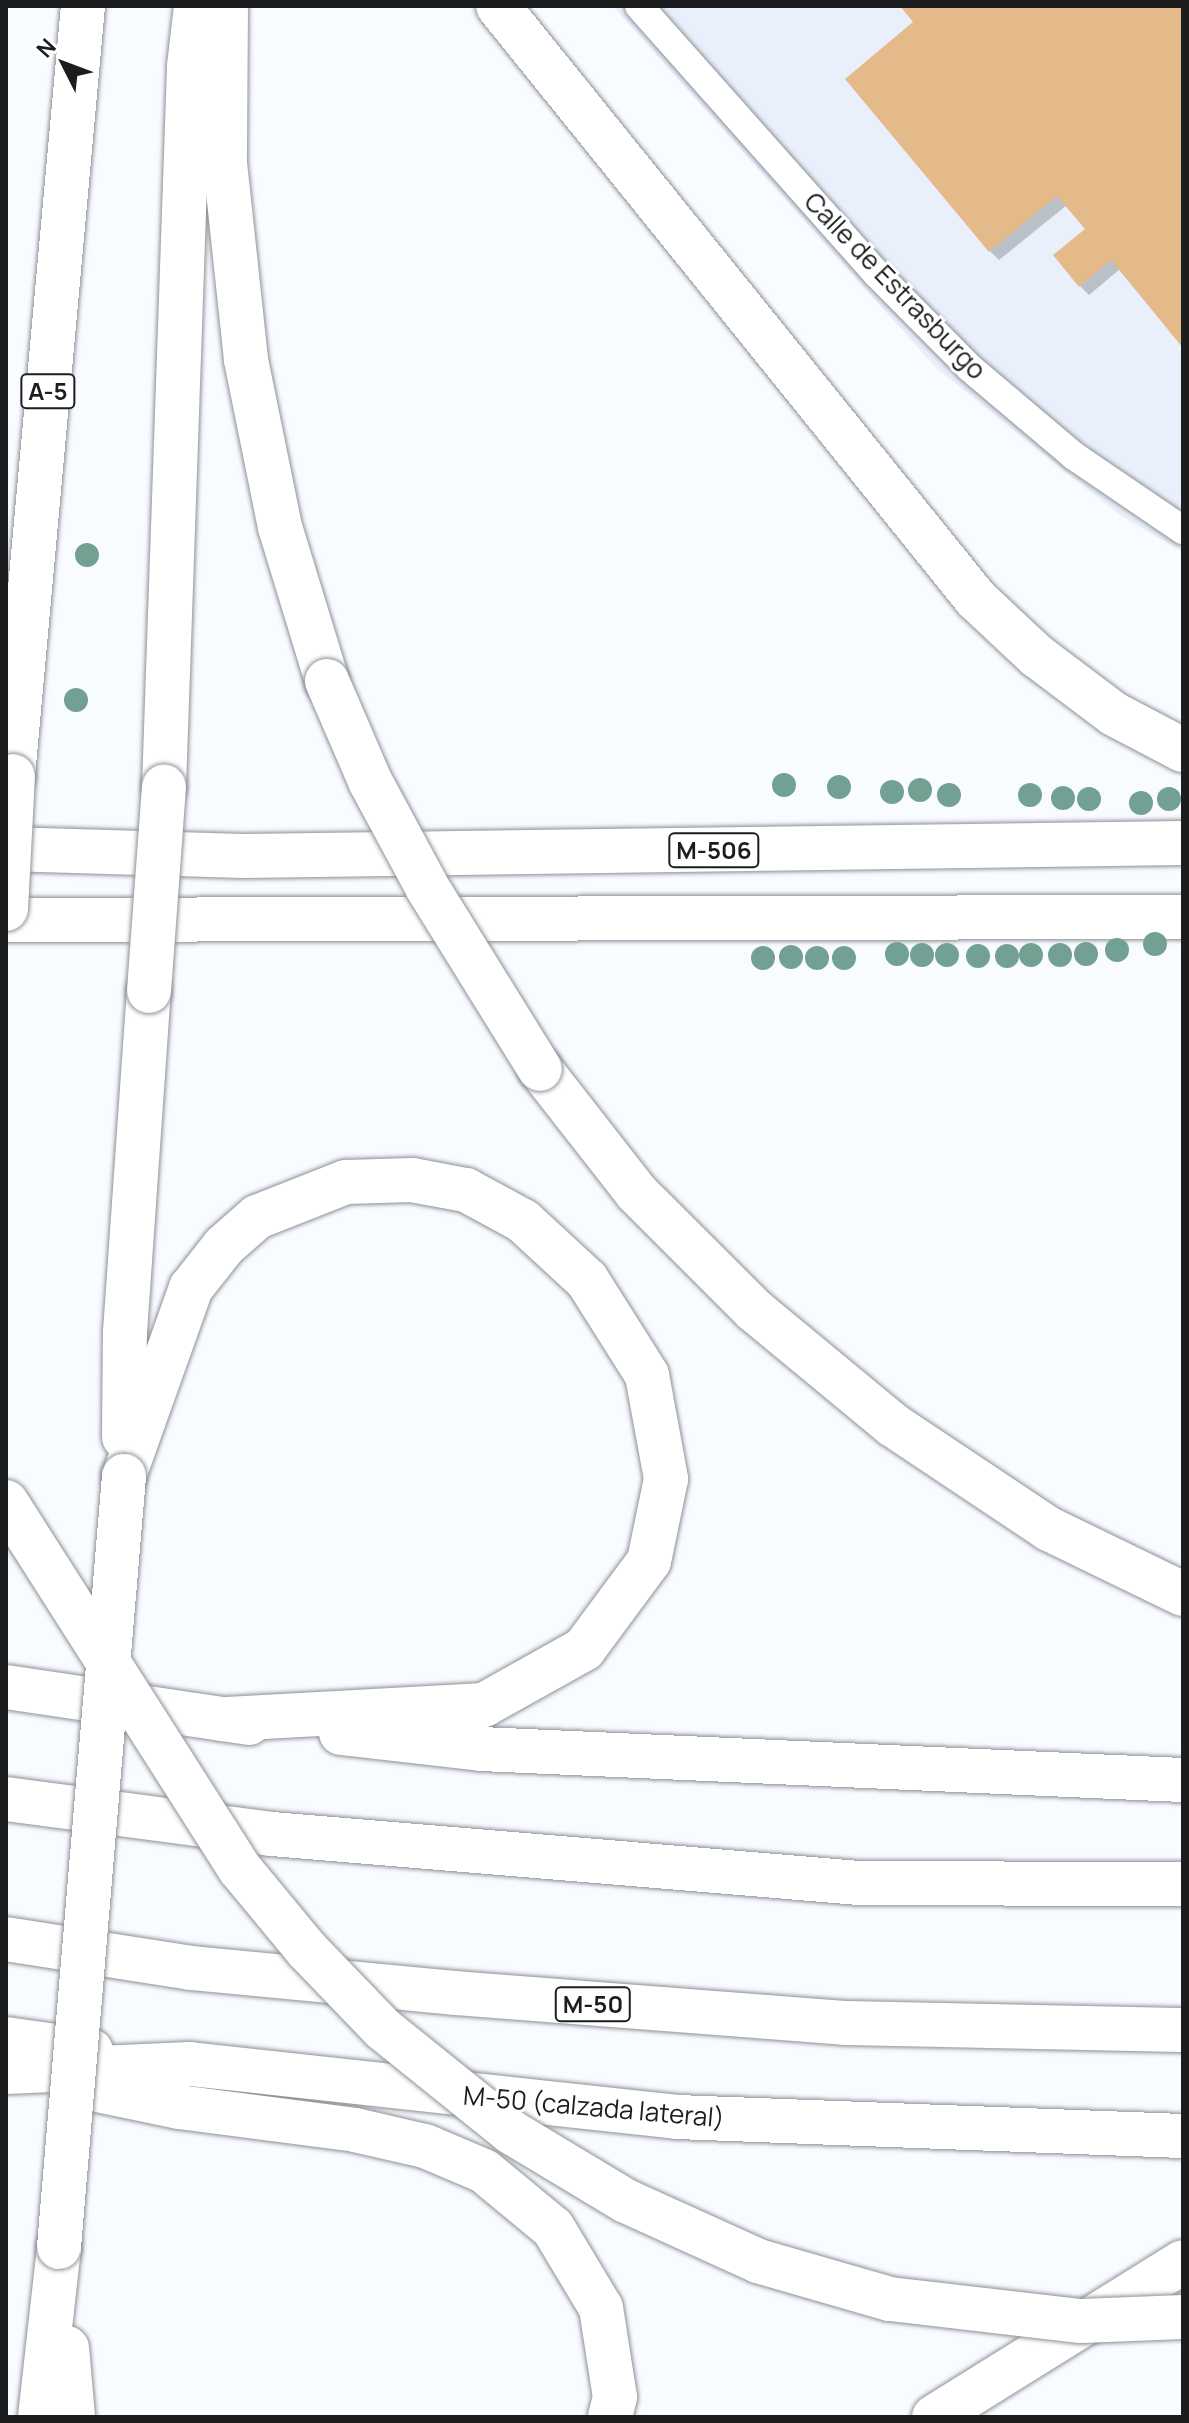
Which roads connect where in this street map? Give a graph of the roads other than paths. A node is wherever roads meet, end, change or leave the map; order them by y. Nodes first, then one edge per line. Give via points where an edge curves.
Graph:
1 (83, 6) edge
2 (196, 6) edge
3 (226, 6) edge
4 (498, 6) edge
5 (639, 6) edge
6 (1183, 530) edge
7 (1183, 750) edge
8 (1183, 843) edge
9 (6, 849) edge
10 (6, 909) edge
11 (1183, 917) edge
12 (6, 920) edge
13 (124, 1476) junction
14 (6, 1502) edge
15 (1183, 1594) edge
16 (6, 1687) edge
17 (222, 1719) junction
18 (1183, 1780) edge
19 (6, 1799) edge
20 (1183, 1884) edge
21 (6, 1939) edge
22 (1183, 2030) edge
23 (10, 2062) edge
24 (1183, 2136) edge
25 (59, 2247) junction
26 (1183, 2262) edge
27 (1183, 2317) edge
28 (40, 2417) edge
29 (73, 2417) edge
30 (610, 2417) edge
31 (934, 2417) edge

1 - 10 highway, A-5, bridge via 13,776
2 - 13 highway, bridge via 189,66 164,787 125,1332
3 - 15 highway, bridge via 225,163 246,360 280,527 327,681 370,781 427,887 540,1069 636,1192 754,1310 893,1425 1049,1529
4 - 7 highway via 976,599 1037,656 1114,714
5 - 6 street, Calle de Estrasburgo via 877,274 970,368 1074,456
8 - 9 highway, M-506 via 244,856
11 - 12 highway
13 - 17 highway via 191,1288 224,1246 257,1217 346,1182 412,1180 466,1190 523,1221 587,1280 647,1375 666,1479 649,1561 584,1649 484,1705
13 - 25 highway, bridge
14 - 27 highway, bridge via 240,1869 307,1950 383,2029 511,2132 626,2201 758,2261 876,2295 1081,2321
16 - 17 highway
17 - 18 highway via 496,1750
19 - 20 highway via 272,1834 859,1883
21 - 22 highway, M-50 via 191,1968 502,1997 845,2023
23 - 24 highway, M-50 (calzada lateral) via 190,2064 677,2117
23 - 30 highway via 179,2107 355,2130 425,2146 484,2171 553,2228 601,2308 615,2397
25 - 28 highway
25 - 29 highway
26 - 31 highway

